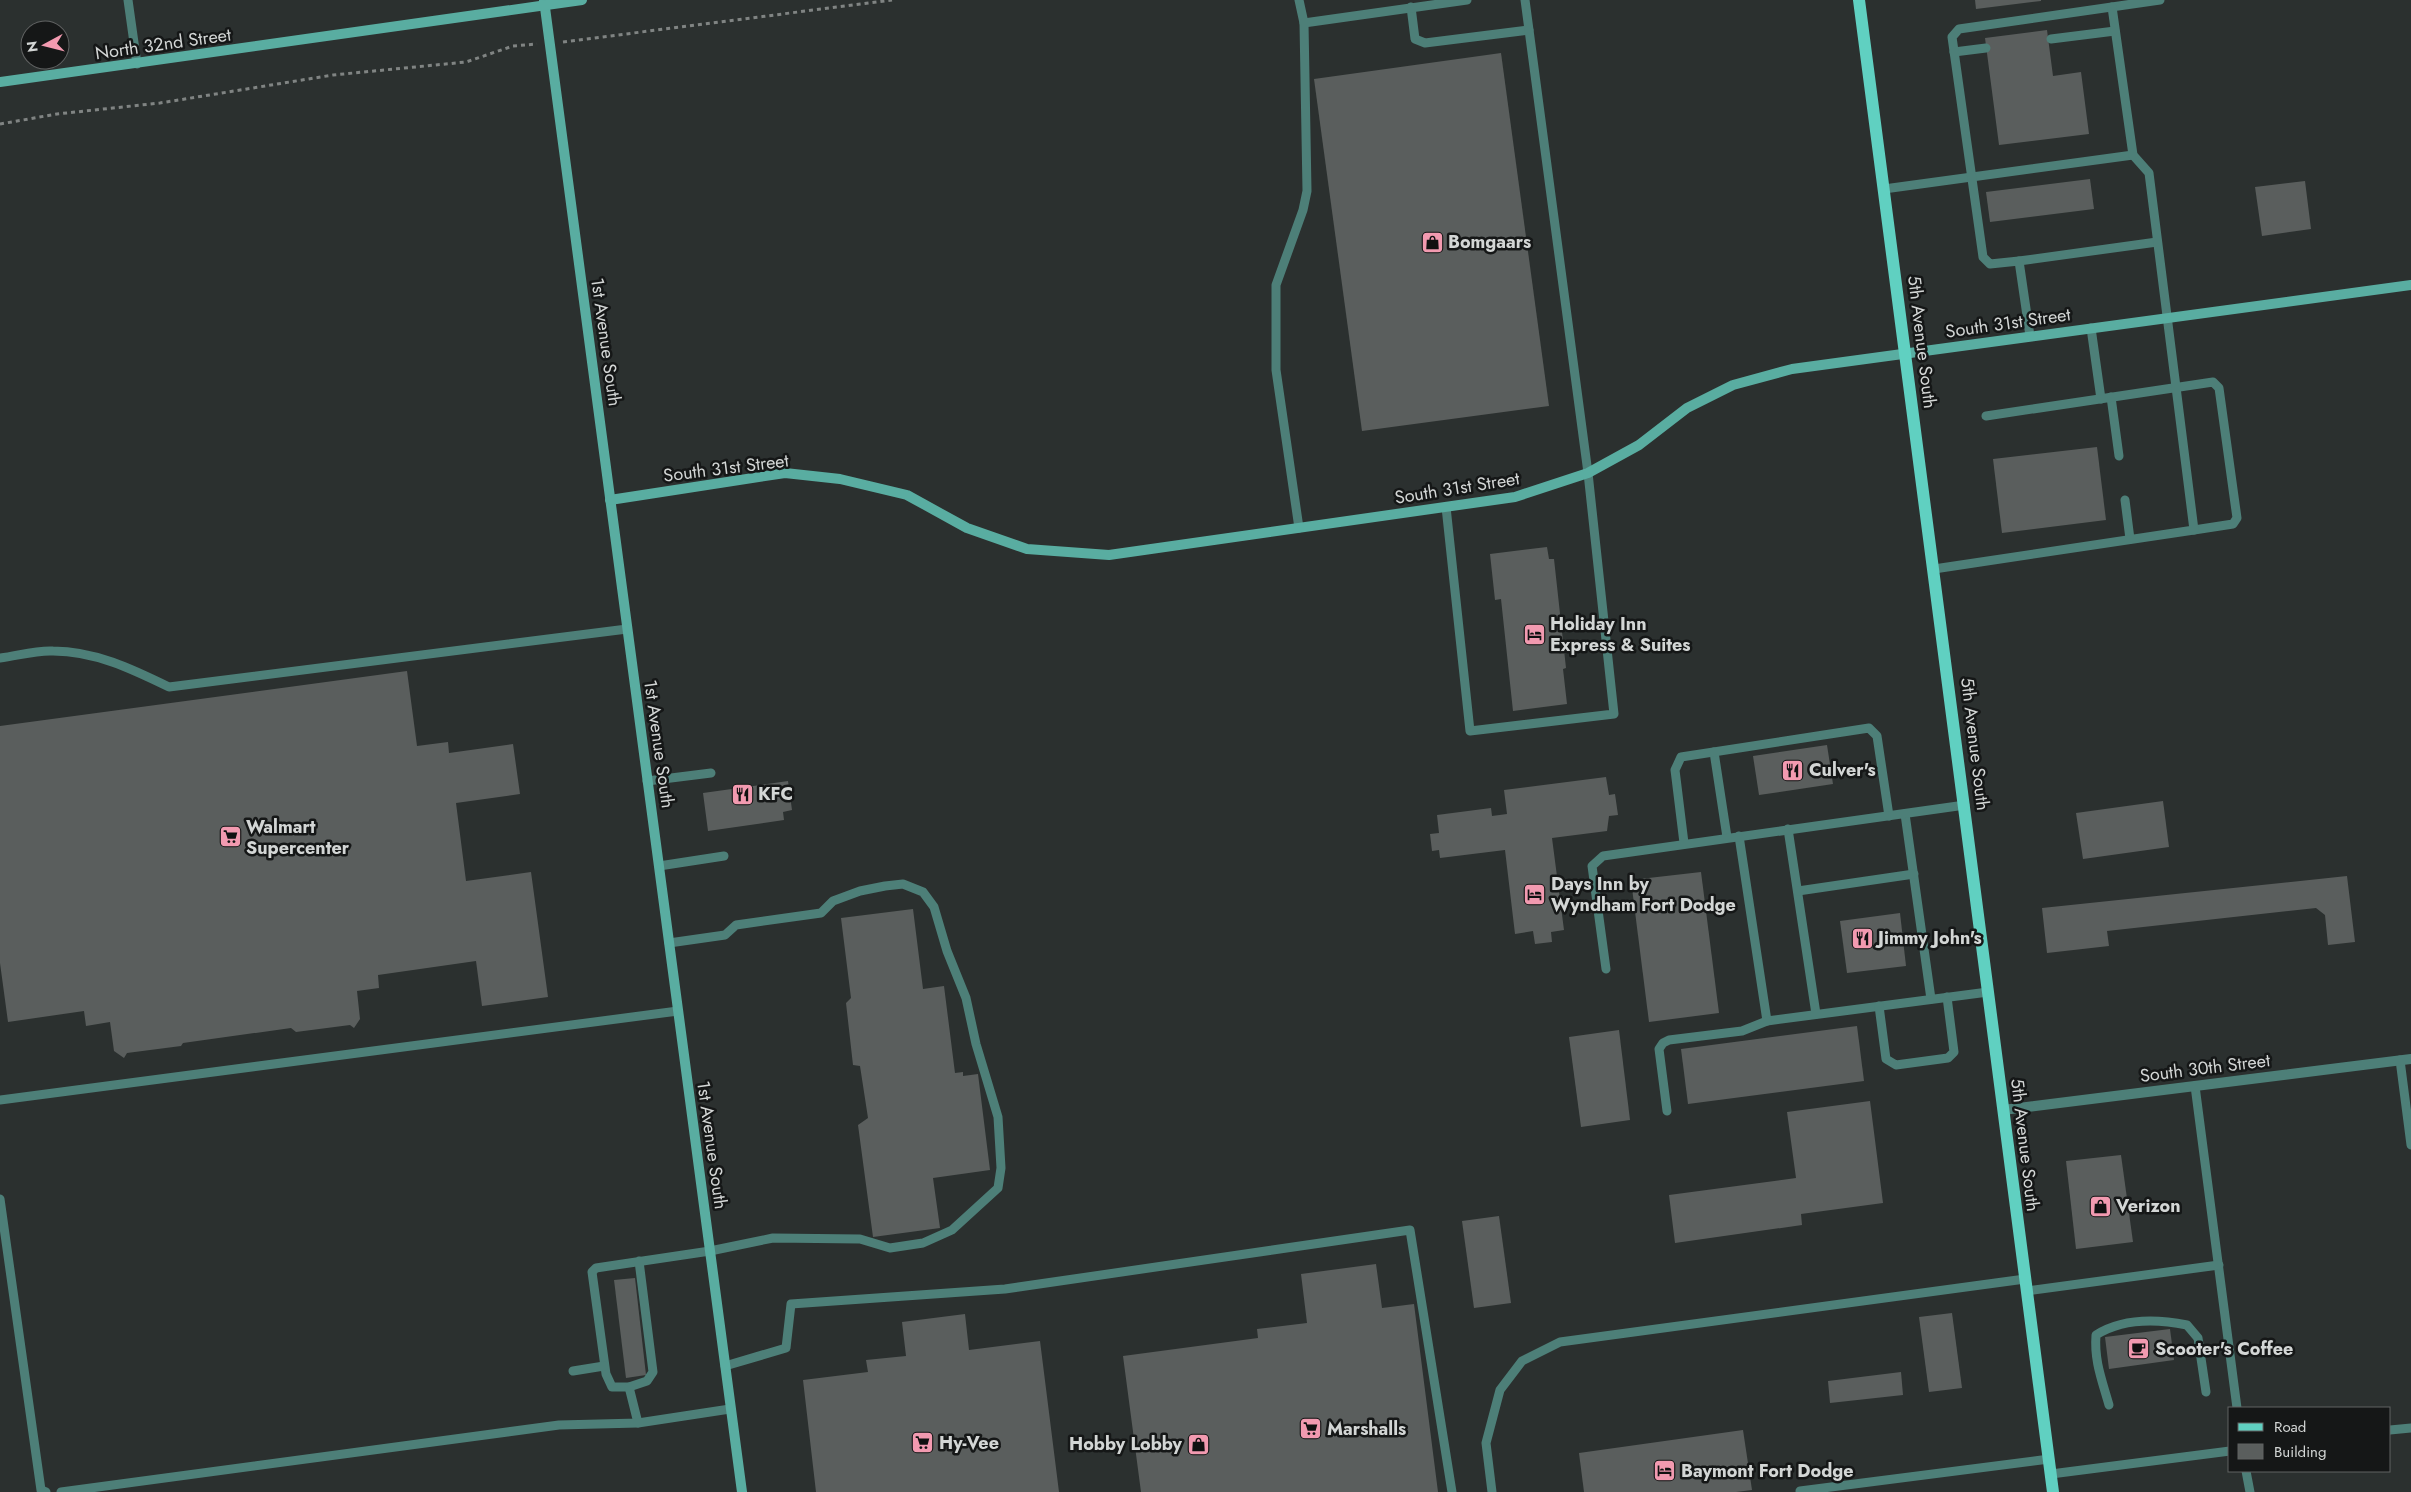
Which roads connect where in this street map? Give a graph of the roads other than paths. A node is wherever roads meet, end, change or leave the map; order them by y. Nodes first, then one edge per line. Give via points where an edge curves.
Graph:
1 (128, 0) edge
2 (582, 0) edge
3 (1299, 0) edge
4 (1467, 0) edge
5 (1525, 0) edge
6 (1859, 0) edge
7 (2160, 0) edge
8 (545, 3) edge
9 (1411, 7) junction
10 (2112, 7) junction
11 (1304, 23) junction
12 (1529, 30) junction
13 (2115, 31) junction
14 (2051, 40) dead end
15 (1986, 48) dead end
16 (1954, 52) junction
17 (137, 64) junction
18 (0, 82) edge
19 (2133, 155) junction
20 (1972, 177) junction
21 (1884, 189) junction
22 (2158, 242) junction
23 (2019, 261) junction
24 (2411, 285) edge
25 (2167, 318) junction
26 (2091, 328) junction
27 (2030, 336) junction
28 (1906, 353) junction
29 (2175, 388) junction
30 (2111, 398) junction
31 (2101, 399) junction
32 (1986, 416) dead end
33 (2119, 456) dead end
34 (1588, 473) junction
35 (610, 500) junction
36 (2125, 500) dead end
37 (1446, 507) junction
38 (1299, 528) junction
39 (2194, 530) junction
40 (2130, 539) junction
41 (1934, 569) junction
42 (628, 629) junction
43 (0, 658) edge
44 (1714, 752) junction
45 (711, 773) dead end
46 (647, 781) junction
47 (1965, 806) junction
48 (1905, 814) junction
49 (1889, 816) junction
50 (1788, 829) junction
51 (1739, 836) junction
52 (1727, 837) junction
53 (1684, 843) junction
54 (724, 856) dead end
55 (659, 866) junction
56 (1914, 874) junction
57 (1798, 891) junction
58 (669, 943) junction
59 (1606, 969) dead end
60 (1988, 992) junction
61 (1947, 997) junction
62 (1931, 999) junction
63 (1879, 1006) junction
64 (678, 1011) junction
65 (1816, 1014) junction
66 (1766, 1021) junction
67 (2411, 1059) edge
68 (2400, 1060) junction
69 (2195, 1086) junction
70 (0, 1100) edge
71 (2003, 1110) junction
72 (1668, 1111) dead end
73 (2411, 1144) edge
74 (0, 1199) edge
75 (710, 1251) junction
76 (639, 1261) junction
77 (2219, 1265) junction
78 (2026, 1285) junction
79 (604, 1366) junction
80 (725, 1366) junction
81 (573, 1371) dead end
82 (629, 1387) junction
83 (2206, 1392) dead end
84 (2109, 1404) dead end
85 (2238, 1407) edge
86 (730, 1409) junction
87 (638, 1423) junction
88 (2411, 1428) edge
89 (2391, 1430) edge
90 (2228, 1451) edge
91 (2049, 1459) junction
92 (2246, 1472) edge
93 (2051, 1474) junction
94 (1854, 1488) edge
95 (1800, 1491) edge
96 (46, 1492) edge
97 (61, 1492) edge
98 (741, 1492) edge
99 (1452, 1492) edge
100 (1492, 1492) edge
101 (2053, 1492) edge
102 (2250, 1492) edge

1 - 17 lane
2 - 8 street, North 32nd Street
3 - 11 lane
4 - 9 lane
5 - 12 lane
6 - 21 main road, 5th Avenue South
7 - 10 lane
8 - 17 street, North 32nd Street
8 - 35 street, 1st Avenue South
9 - 11 lane
9 - 12 lane via 1415,38 1425,43
10 - 13 lane
10 - 16 lane via 1959,29 1952,37
11 - 38 lane via 1307,191 1276,285 1276,370
12 - 34 lane
13 - 14 lane
13 - 19 lane
15 - 16 lane
16 - 20 lane
17 - 18 street, North 32nd Street
19 - 20 lane
19 - 22 lane via 2149,173
20 - 21 lane
20 - 23 lane via 1982,257 1990,264
21 - 28 main road, 5th Avenue South
22 - 23 lane
22 - 25 lane
23 - 27 lane
24 - 25 street, South 31st Street
25 - 26 street, South 31st Street
25 - 29 lane
26 - 27 street, South 31st Street
26 - 31 lane
27 - 28 street, South 31st Street
28 - 34 street, South 31st Street via 1792,369 1733,385 1687,408 1639,445
28 - 41 main road, 5th Avenue South
29 - 30 lane
29 - 39 lane
29 - 39 lane via 2213,382 2220,388 2237,518 2233,524
30 - 31 lane
30 - 33 lane
31 - 32 lane
34 - 37 street, South 31st Street via 1515,497
34 - 37 lane via 1614,714 1470,731
35 - 38 street, South 31st Street via 786,473 840,478 907,495 967,528 1027,549 1109,555
35 - 42 street, 1st Avenue South
36 - 40 lane
37 - 38 street, South 31st Street
39 - 40 lane
40 - 41 lane
41 - 47 main road, 5th Avenue South
42 - 43 lane via 169,688 119,662 77,653 52,650
42 - 46 street, 1st Avenue South
44 - 49 lane via 1869,728 1877,736
44 - 52 lane
44 - 53 lane via 1681,757 1675,770
45 - 46 lane
46 - 55 street, 1st Avenue South
47 - 48 lane
47 - 60 main road, 5th Avenue South
48 - 49 lane
48 - 56 lane
49 - 50 lane
50 - 51 lane
50 - 57 lane
51 - 52 lane
51 - 66 lane
52 - 53 lane
53 - 59 lane via 1603,856 1592,866
54 - 55 lane
55 - 58 street, 1st Avenue South
56 - 57 lane
56 - 62 lane
57 - 65 lane
58 - 64 street, 1st Avenue South
58 - 75 lane via 725,935 736,925 821,913 832,901 860,891 903,884 923,892 934,907 966,998 998,1117 1001,1168 998,1188 952,1230 923,1243 890,1248 860,1239 773,1238
60 - 61 lane
60 - 71 main road, 5th Avenue South
61 - 62 lane
61 - 63 lane via 1954,1052 1948,1058 1896,1065 1886,1060
62 - 63 lane
63 - 65 lane
64 - 70 lane
64 - 75 street, 1st Avenue South
65 - 66 lane
66 - 72 lane via 1742,1031 1663,1043 1659,1049
67 - 68 street, South 30th Street
68 - 69 street, South 30th Street
68 - 73 lane
69 - 71 street, South 30th Street
69 - 77 lane
71 - 78 main road, 5th Avenue South
74 - 96 lane via 41,1490
75 - 76 lane
75 - 80 street, 1st Avenue South
76 - 79 lane via 596,1268 592,1272
76 - 82 lane via 653,1372 647,1381
77 - 78 lane
77 - 85 lane
78 - 91 main road, 5th Avenue South
78 - 100 lane via 1560,1342 1522,1361 1500,1390 1486,1443
79 - 81 lane
79 - 82 lane via 612,1386
80 - 86 street, 1st Avenue South
80 - 99 lane via 786,1348 791,1304 1005,1290 1410,1230
82 - 87 lane
83 - 84 lane via 2198,1338 2187,1325 2137,1321 2096,1335 2094,1352
86 - 87 lane
86 - 98 street, 1st Avenue South
87 - 97 lane via 560,1425
88 - 89 lane
90 - 93 lane
91 - 93 main road, 5th Avenue South
91 - 94 lane
92 - 102 lane
93 - 101 main road, 5th Avenue South
94 - 95 lane

